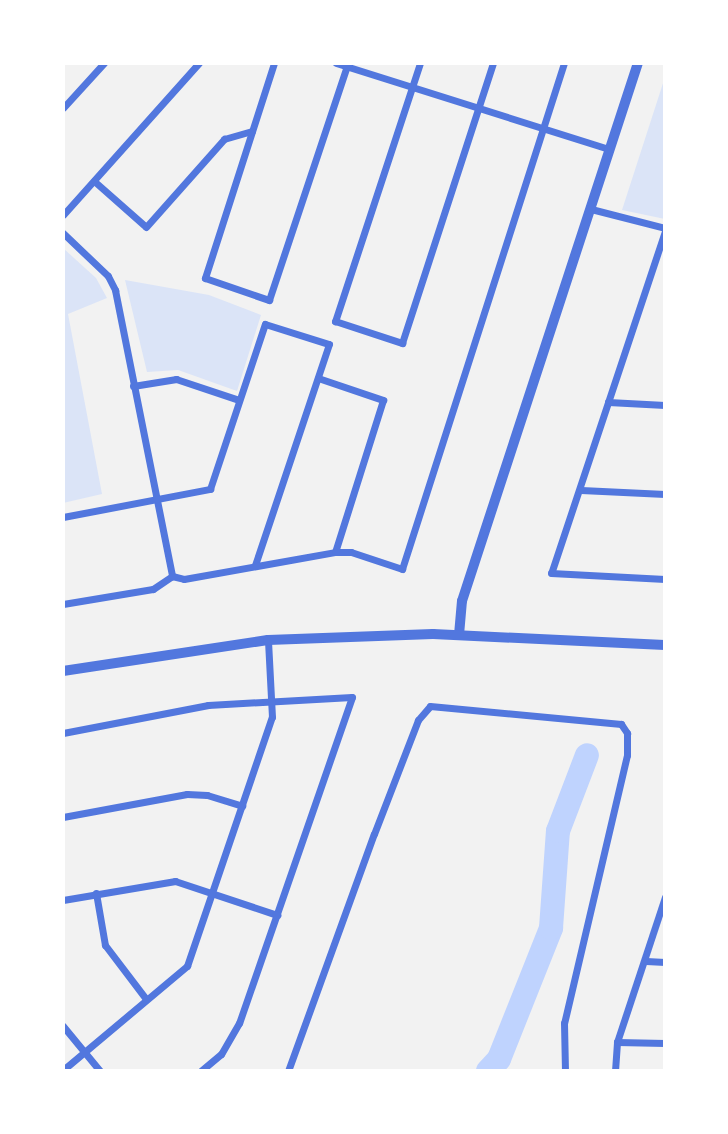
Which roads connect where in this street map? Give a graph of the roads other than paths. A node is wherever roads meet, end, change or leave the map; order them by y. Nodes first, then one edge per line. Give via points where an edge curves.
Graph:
1 (104, 63) edge
2 (198, 63) edge
3 (274, 63) edge
4 (337, 63) edge
5 (420, 63) edge
6 (493, 63) edge
7 (564, 63) edge
8 (638, 63) edge
9 (348, 65) edge
10 (413, 88) junction
11 (63, 108) edge
12 (478, 109) junction
13 (252, 131) junction
14 (544, 131) junction
15 (609, 149) junction
16 (94, 181) junction
17 (591, 209) junction
18 (63, 215) edge
19 (665, 230) edge
20 (63, 233) edge
21 (318, 378) junction
22 (133, 386) junction
23 (239, 400) junction
24 (608, 402) junction
25 (665, 405) edge
26 (581, 490) junction
27 (665, 494) edge
28 (155, 500) junction
29 (63, 517) edge
30 (335, 552) junction
31 (255, 565) junction
32 (172, 576) junction
33 (665, 579) edge
34 (63, 604) edge
35 (459, 635) junction
36 (268, 640) junction
37 (665, 645) edge
38 (63, 671) edge
39 (271, 700) junction
40 (63, 733) edge
41 (242, 806) junction
42 (63, 817) edge
43 (96, 893) junction
44 (212, 893) junction
45 (665, 897) edge
46 (63, 900) edge
47 (277, 915) junction
48 (646, 961) junction
49 (665, 962) edge
50 (146, 999) junction
51 (63, 1026) edge
52 (617, 1042) junction
53 (665, 1043) edge
54 (84, 1051) junction
55 (63, 1070) edge
56 (100, 1071) edge
57 (201, 1071) edge
58 (288, 1071) edge
59 (565, 1071) edge
60 (615, 1071) edge

1 - 11 street
2 - 16 street
3 - 13 street
4 - 9 street
5 - 10 street
6 - 12 street
7 - 14 street
8 - 15 street
9 - 10 street
9 - 13 street via 269,300 205,278
10 - 12 street
10 - 12 street via 335,321 402,343
12 - 14 street
13 - 16 street via 224,139 146,227
14 - 15 street
14 - 30 street via 402,569 351,552
15 - 17 street
16 - 18 street
17 - 19 street
17 - 35 street via 462,601
19 - 24 street
20 - 22 street via 112,282
21 - 23 street via 329,344 265,324
21 - 30 street via 383,400
21 - 31 street
22 - 23 street via 176,379
22 - 28 street
23 - 28 street via 210,489
24 - 25 street
24 - 26 street
26 - 27 street
26 - 33 street via 551,573
28 - 29 street
28 - 32 street
30 - 31 street
31 - 32 street via 184,579
32 - 34 street via 153,589
35 - 36 street
35 - 37 street
36 - 38 street
36 - 39 street
39 - 40 street via 208,705
39 - 41 street via 272,718
39 - 47 street via 352,697
41 - 42 street via 187,794
41 - 44 street
43 - 44 street via 158,881
43 - 46 street
43 - 50 street via 105,945
44 - 47 street
44 - 50 street via 187,967
45 - 48 street
47 - 57 street via 231,1042
48 - 49 street
48 - 52 street
50 - 54 street
51 - 54 street
52 - 53 street
52 - 60 street
54 - 55 street
54 - 56 street
58 - 59 street via 418,720 430,706 621,724 627,733 626,755 564,1023

